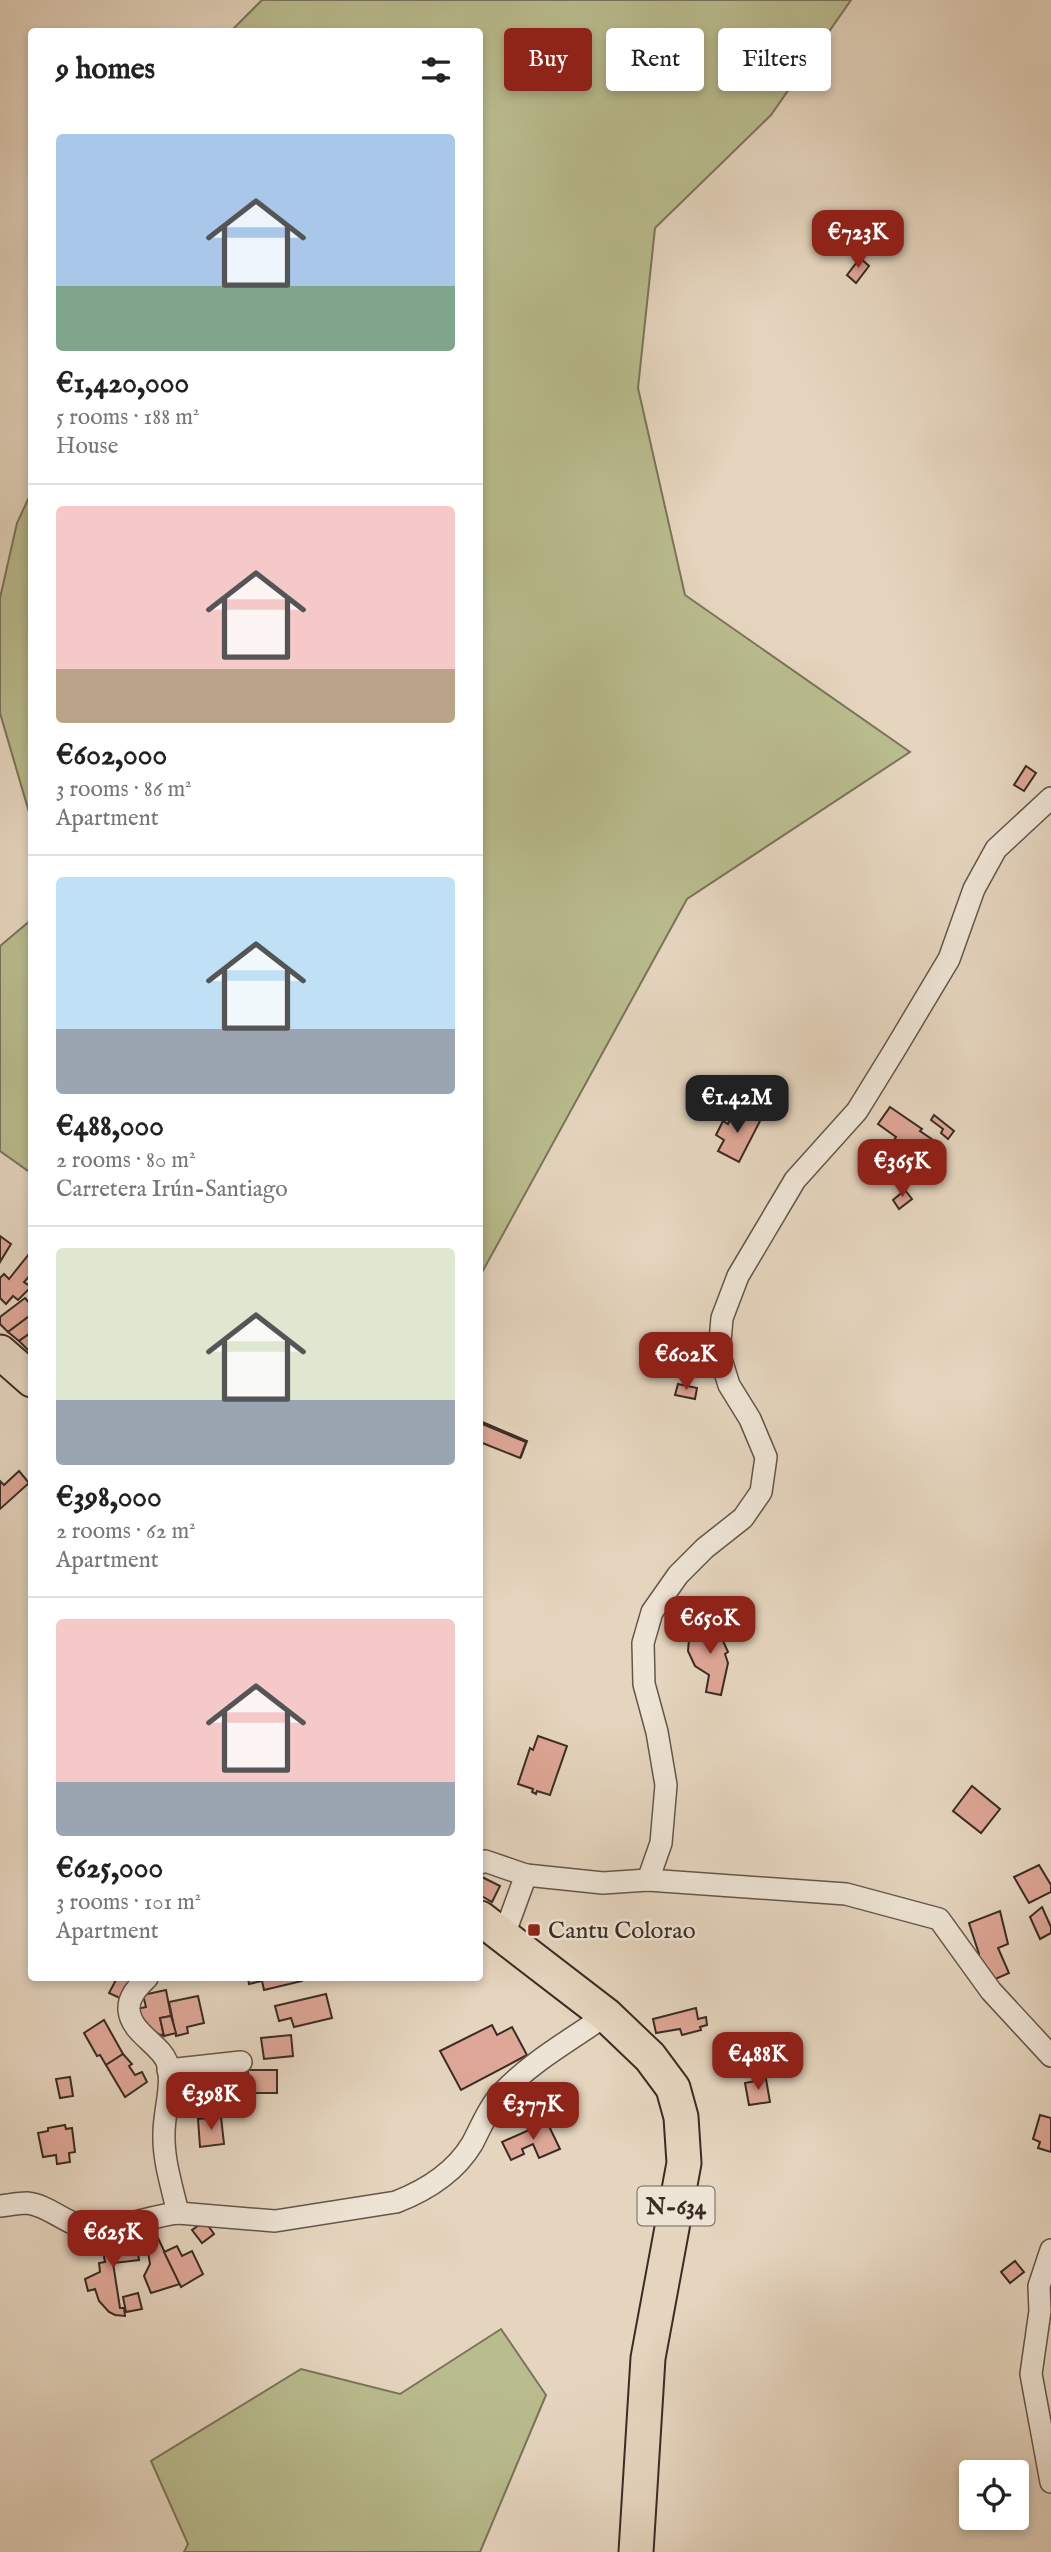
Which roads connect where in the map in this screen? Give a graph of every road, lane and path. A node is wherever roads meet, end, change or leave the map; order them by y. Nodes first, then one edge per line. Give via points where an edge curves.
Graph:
1 (1051, 798) edge
2 (0, 1352) edge
3 (28, 1376) edge
4 (483, 1862) edge
5 (526, 1875) junction
6 (648, 1880) junction
7 (492, 1927) edge
8 (145, 1981) edge
9 (606, 2015) junction
10 (1051, 2056) edge
11 (241, 2062) dead end
12 (168, 2070) junction
13 (0, 2206) edge
14 (178, 2213) junction
15 (1051, 2250) edge
16 (1051, 2482) edge
17 (636, 2552) edge

1 - 6 street via 996,849 974,889 948,959 915,1016 857,1111 795,1180 738,1276 722,1318 719,1353 729,1385 766,1457 761,1492 743,1518 678,1575 652,1612 643,1643 644,1684 666,1784 661,1843
2 - 3 highway
4 - 5 street
5 - 6 street via 603,1883
5 - 7 street
6 - 10 street via 846,1894 939,1919 991,1991
7 - 9 highway, N-634
8 - 12 street via 131,1998 129,2010 147,2041 166,2060
9 - 14 street via 520,2076 500,2095 458,2165 410,2197 275,2221
9 - 17 highway, N-634 via 650,2057 673,2088 681,2117 684,2163 648,2358
11 - 12 street
12 - 14 street via 163,2135
13 - 14 street via 27,2203 86,2227 130,2225
15 - 16 street via 1040,2286 1031,2374

